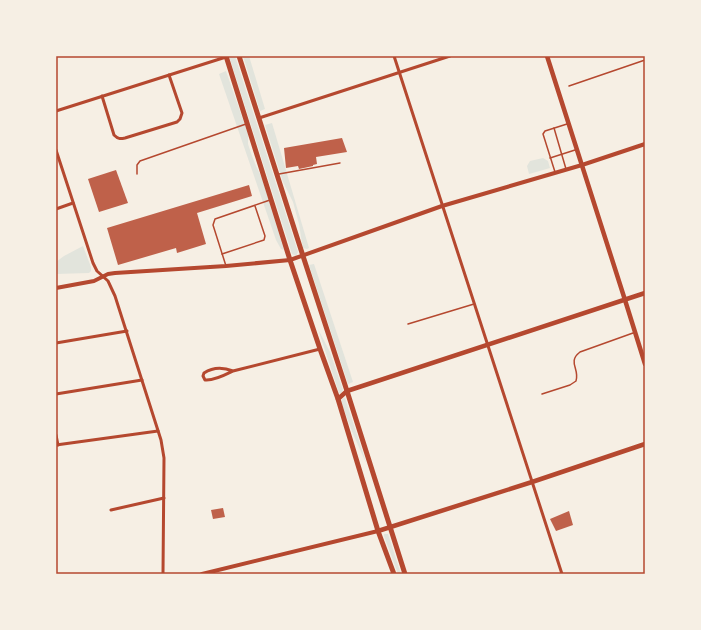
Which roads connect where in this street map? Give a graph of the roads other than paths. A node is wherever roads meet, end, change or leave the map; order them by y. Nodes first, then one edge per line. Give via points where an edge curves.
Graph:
1 (226, 56) edge
2 (239, 56) edge
3 (394, 56) edge
4 (450, 56) edge
5 (547, 56) edge
6 (645, 60) edge
7 (399, 72) junction
8 (169, 75) junction
9 (569, 86) dead end
10 (102, 96) junction
11 (56, 111) edge
12 (259, 118) junction
13 (568, 123) junction
14 (248, 124) junction
15 (554, 128) junction
16 (645, 144) edge
17 (577, 149) junction
18 (56, 150) edge
19 (562, 154) junction
20 (550, 158) junction
21 (340, 163) dead end
22 (582, 164) junction
23 (566, 169) junction
24 (555, 173) junction
25 (137, 174) dead end
26 (277, 175) junction
27 (271, 200) junction
28 (73, 203) junction
29 (255, 206) junction
30 (442, 206) junction
31 (56, 208) edge
32 (222, 254) junction
33 (303, 256) junction
34 (290, 260) junction
35 (226, 266) junction
36 (104, 277) junction
37 (56, 288) edge
38 (645, 293) edge
39 (625, 300) junction
40 (474, 304) junction
41 (408, 324) dead end
42 (127, 331) junction
43 (635, 332) junction
44 (56, 343) edge
45 (487, 345) junction
46 (320, 349) junction
47 (645, 364) edge
48 (233, 371) junction
49 (142, 380) junction
50 (347, 391) junction
51 (56, 394) edge
52 (542, 394) dead end
53 (338, 399) junction
54 (158, 431) junction
55 (56, 435) edge
56 (645, 444) edge
57 (57, 445) edge
58 (532, 482) junction
59 (164, 498) junction
60 (111, 510) dead end
61 (389, 527) junction
62 (378, 531) junction
63 (163, 574) edge
64 (202, 574) edge
65 (394, 574) edge
66 (405, 574) edge
67 (562, 574) edge

1 - 8 street
1 - 14 main road
2 - 12 main road
3 - 7 street
4 - 7 street
5 - 13 main road
6 - 9 lane
7 - 12 street
7 - 30 street
8 - 10 street
8 - 10 street via 182,113 177,122 125,138 117,138
10 - 11 street
12 - 26 main road
13 - 15 lane
13 - 17 main road
14 - 25 lane via 140,161 137,164
14 - 27 main road
15 - 19 lane
15 - 20 lane via 543,134
16 - 22 street
17 - 19 lane
17 - 22 main road
18 - 28 street
19 - 20 lane
19 - 23 lane
20 - 24 lane
21 - 26 lane
22 - 23 street
22 - 39 main road
23 - 24 street
24 - 30 street
26 - 33 main road
27 - 29 lane
27 - 34 main road
28 - 31 street
28 - 36 street via 92,263
29 - 32 lane via 216,219 213,225
29 - 32 lane via 264,240
30 - 33 street
30 - 40 street
32 - 35 lane
33 - 34 street
33 - 50 main road
34 - 35 street
34 - 46 main road
35 - 36 street via 115,273
36 - 37 street
36 - 42 street via 113,289
38 - 39 main road
39 - 43 main road
39 - 45 main road
40 - 41 lane
40 - 45 street
42 - 44 street
42 - 49 street
43 - 47 main road
43 - 52 lane via 580,352 574,360 576,381
45 - 50 main road
45 - 58 street
46 - 48 street
46 - 53 main road
48 - 48 street via 210,380 205,380 203,376 205,371 215,368
49 - 51 street
49 - 54 street
50 - 53 main road
50 - 61 main road
53 - 62 main road
54 - 57 street
54 - 59 street via 164,458
55 - 57 street
56 - 58 main road
58 - 61 main road
58 - 67 street
59 - 60 street
59 - 63 street
61 - 62 main road
61 - 66 main road
62 - 64 street
62 - 65 main road

